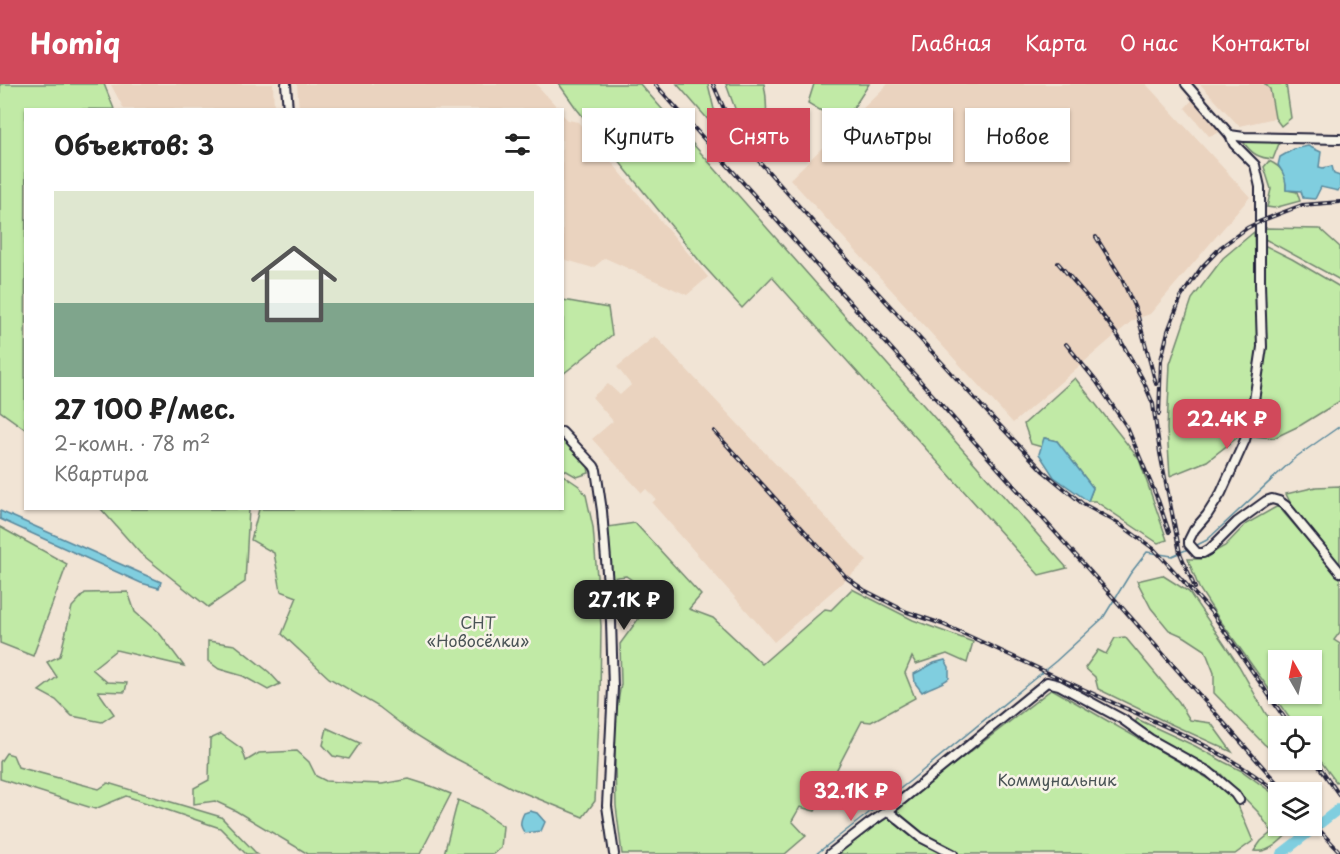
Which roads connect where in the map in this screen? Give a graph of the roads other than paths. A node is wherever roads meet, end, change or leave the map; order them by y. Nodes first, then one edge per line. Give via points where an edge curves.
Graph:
1 (286, 84) edge
2 (1186, 84) edge
3 (288, 108) edge
4 (1230, 135) junction
5 (1340, 139) edge
6 (564, 434) edge
7 (1340, 572) edge
8 (1239, 800) dead end
9 (888, 811) junction
10 (614, 854) edge
11 (830, 854) edge
12 (953, 854) edge

1 - 3 street
2 - 4 street
4 - 5 street
4 - 7 street via 1255,165 1260,187 1262,347 1245,440 1221,493 1194,530 1189,544 1197,553 1203,553 1237,522 1272,499 1286,506
6 - 10 street via 596,470 602,511 613,688 607,806
8 - 9 street via 1209,772 1122,719 1047,682
9 - 11 street
9 - 12 street via 920,837

